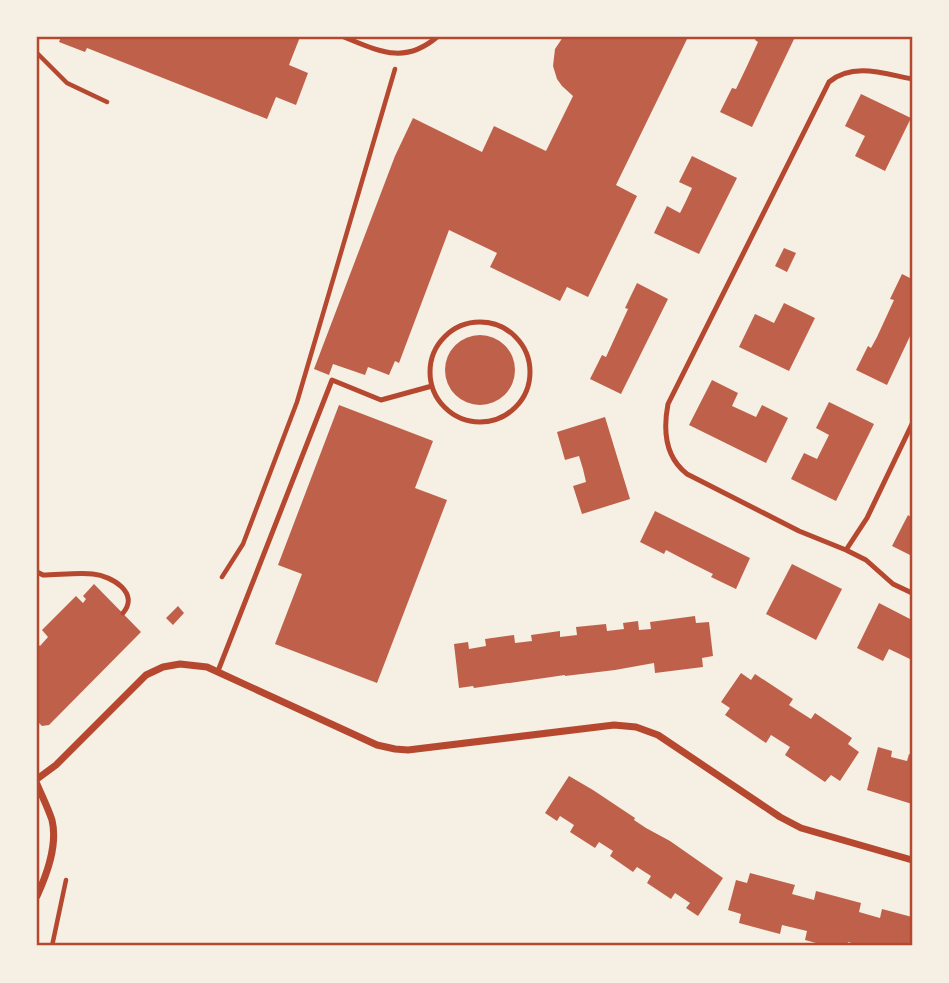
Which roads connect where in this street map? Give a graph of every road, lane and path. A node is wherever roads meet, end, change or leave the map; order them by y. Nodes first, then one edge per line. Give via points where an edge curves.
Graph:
1 (344, 37) edge
2 (437, 37) edge
3 (37, 53) edge
4 (400, 54) junction
5 (912, 79) edge
6 (107, 102) dead end
7 (432, 386) junction
8 (912, 424) edge
9 (846, 550) junction
10 (37, 572) edge
11 (222, 577) dead end
12 (912, 593) edge
13 (123, 614) dead end
14 (218, 671) junction
15 (37, 781) edge
16 (912, 860) edge
17 (37, 896) edge

1 - 4 lane
2 - 4 lane via 420,49
3 - 6 path via 67,83
4 - 11 path via 297,402 243,544
5 - 9 lane via 858,70 830,82 666,412 667,444 679,468 799,531
7 - 7 lane via 448,410 460,417 474,421 502,417 523,398 530,371 528,357 513,333 501,326 487,322 459,326 438,345 430,372
7 - 14 lane via 381,400 332,380
8 - 9 lane via 867,518
9 - 12 lane
10 - 13 lane via 93,573 119,584 129,598
14 - 15 street via 180,664 146,675
14 - 16 street via 377,745 395,749 614,725 636,727 658,735 801,828
15 - 17 street via 53,838

